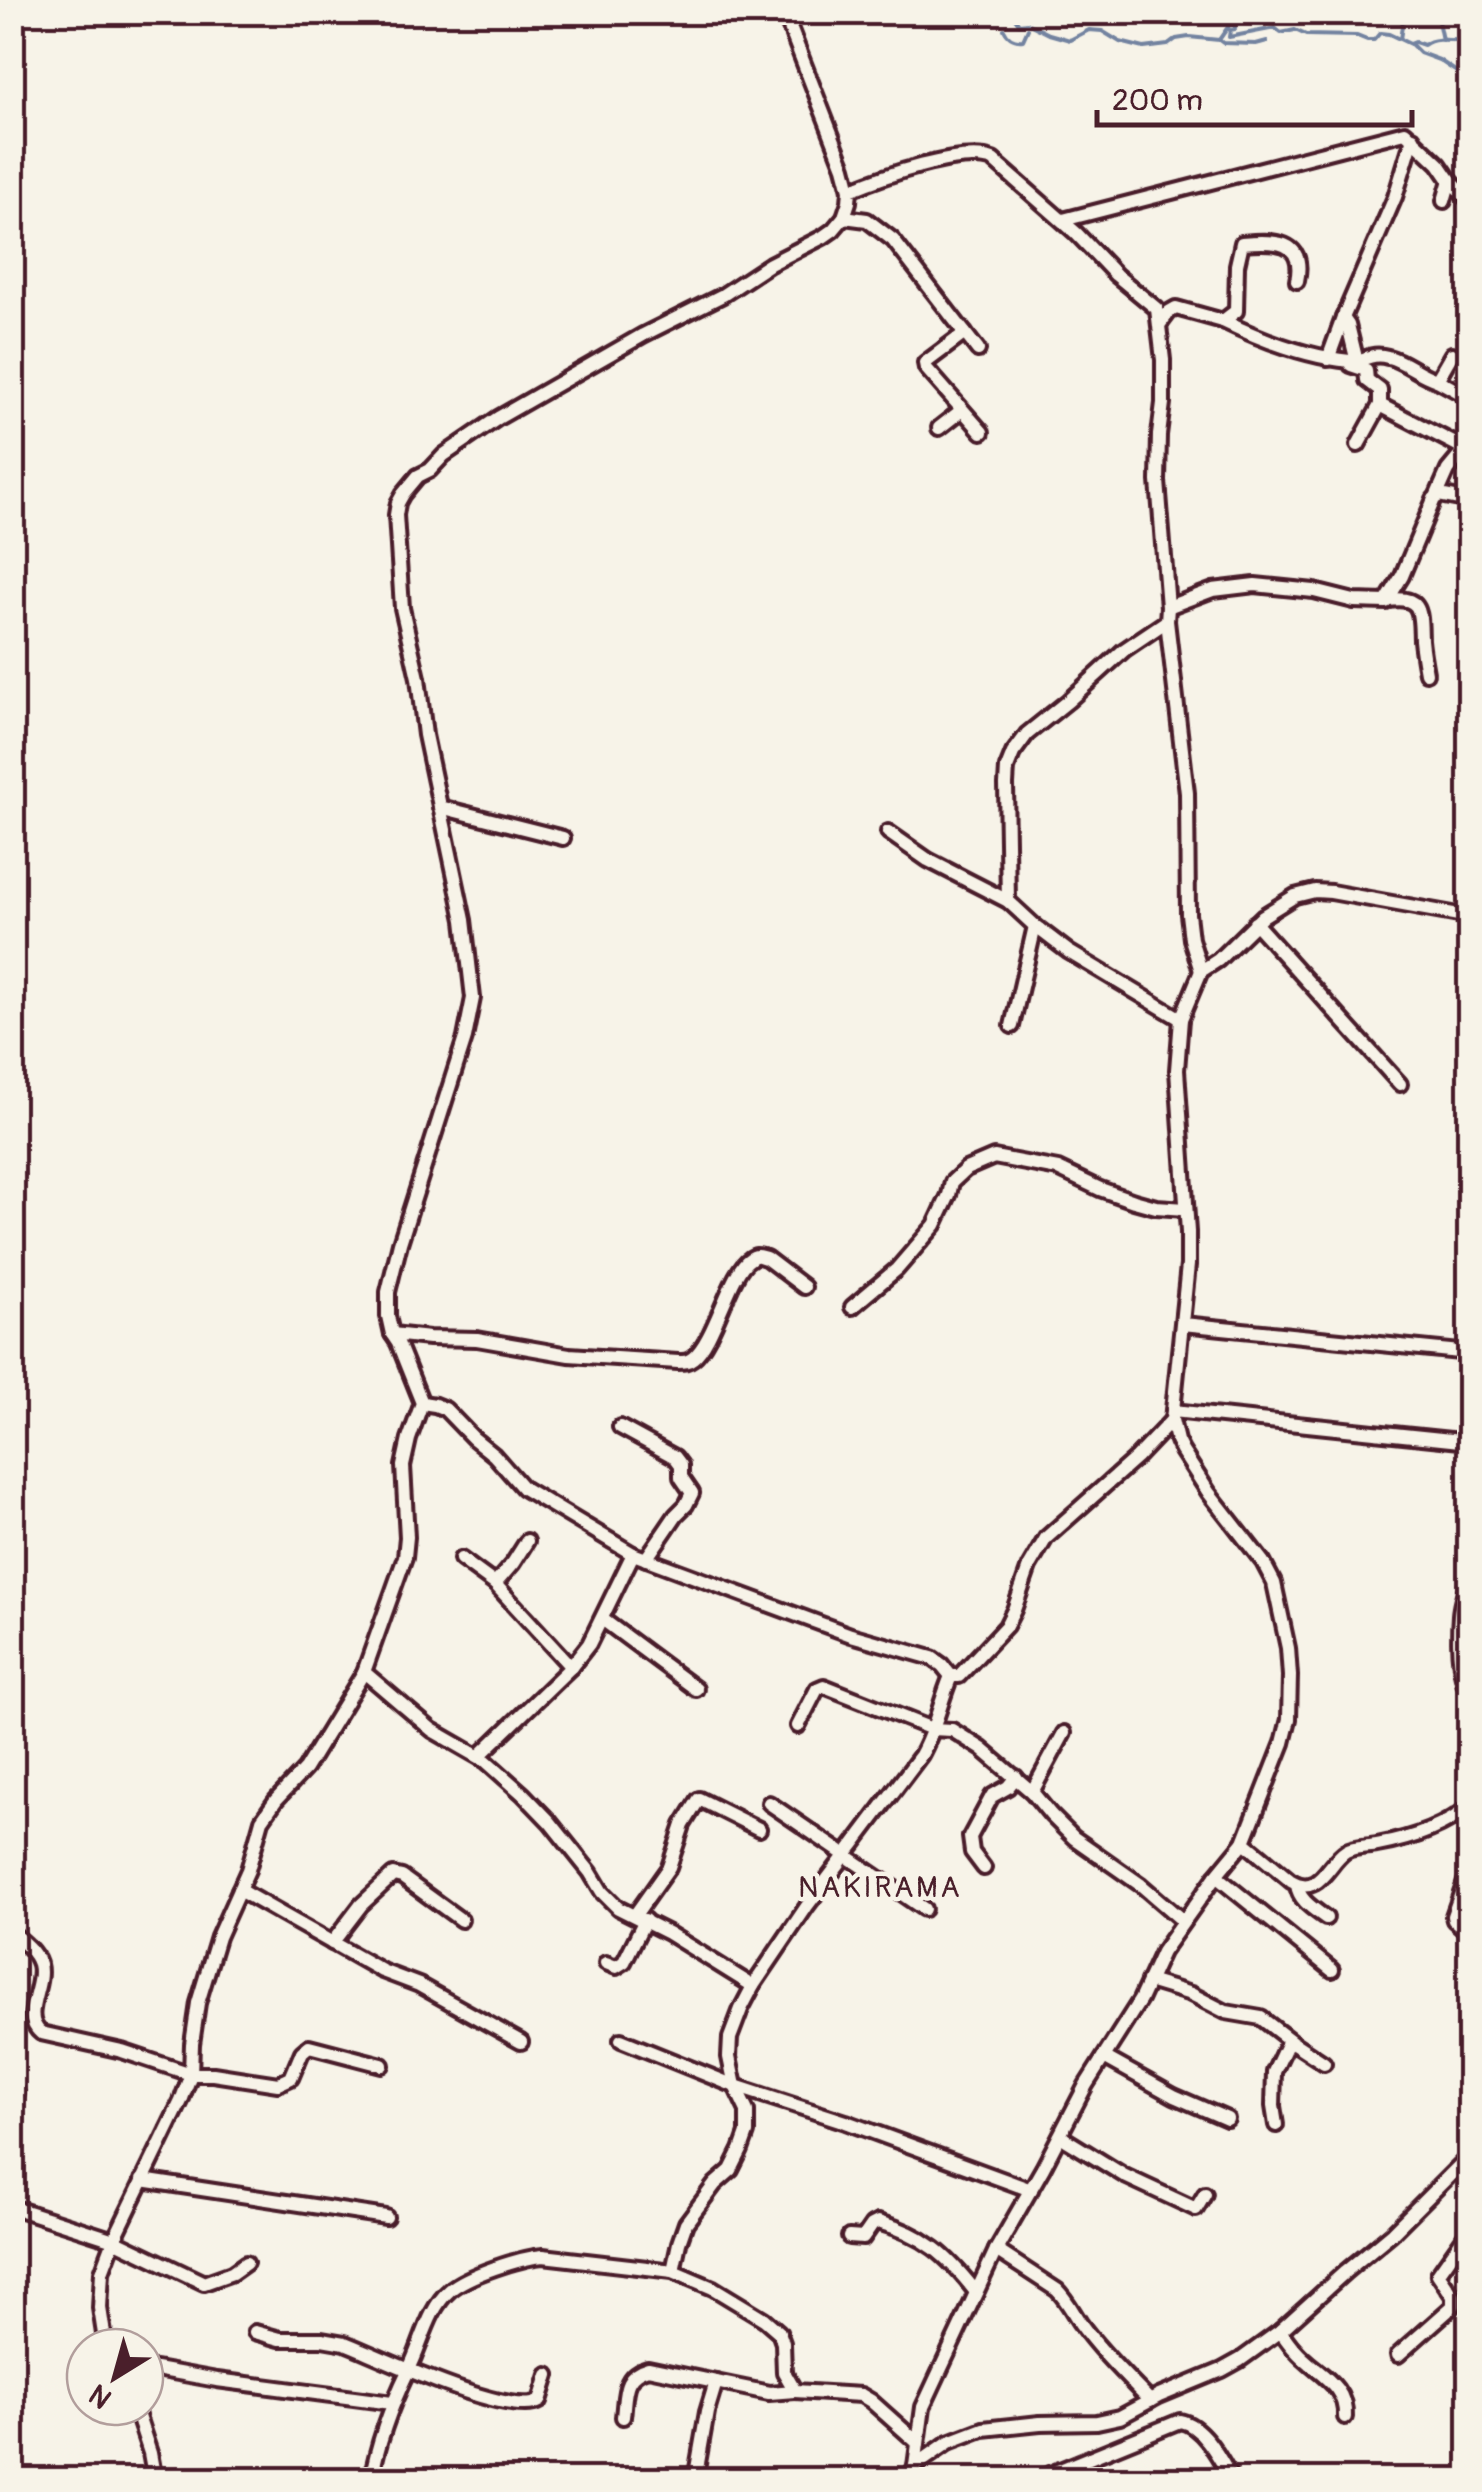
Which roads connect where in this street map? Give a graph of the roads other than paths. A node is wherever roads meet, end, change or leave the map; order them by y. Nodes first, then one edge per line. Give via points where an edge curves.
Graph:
1 (784, 12) edge
2 (1414, 138) junction
3 (1450, 180) junction
4 (850, 190) junction
5 (1444, 200) dead end
6 (1470, 202) edge
7 (844, 216) junction
8 (1063, 220) junction
9 (1298, 282) dead end
10 (1343, 318) junction
11 (1223, 322) junction
12 (1160, 324) junction
13 (965, 333) junction
14 (978, 350) dead end
15 (1452, 354) dead end
16 (1328, 359) junction
17 (1355, 361) junction
18 (1437, 380) junction
19 (1470, 398) edge
20 (1380, 405) junction
21 (962, 410) junction
22 (939, 428) dead end
23 (982, 432) dead end
24 (1358, 444) dead end
25 (1467, 446) edge
26 (1437, 495) junction
27 (1470, 501) edge
28 (1388, 600) junction
29 (1167, 614) junction
30 (1426, 673) dead end
31 (440, 807) junction
32 (888, 832) dead end
33 (562, 838) dead end
34 (1008, 901) junction
35 (1470, 917) edge
36 (1255, 923) junction
37 (1035, 926) junction
38 (1200, 971) junction
39 (1181, 1019) junction
40 (1012, 1026) dead end
41 (1400, 1084) dead end
42 (1186, 1209) junction
43 (804, 1287) dead end
44 (852, 1307) dead end
45 (1183, 1324) junction
46 (392, 1334) junction
47 (1470, 1353) edge
48 (422, 1404) junction
49 (1172, 1415) junction
50 (620, 1427) dead end
51 (1154, 1439) junction
52 (1177, 1441) junction
53 (1470, 1442) edge
54 (527, 1540) dead end
55 (639, 1557) junction
56 (461, 1559) dead end
57 (1470, 1574) edge
58 (495, 1584) junction
59 (602, 1619) junction
60 (571, 1666) junction
61 (364, 1672) junction
62 (951, 1676) junction
63 (696, 1689) dead end
64 (1470, 1698) edge
65 (798, 1726) dead end
66 (932, 1729) junction
67 (1064, 1733) dead end
68 (480, 1756) junction
69 (1016, 1777) junction
70 (1032, 1792) junction
71 (769, 1803) dead end
72 (1468, 1808) edge
73 (759, 1829) dead end
74 (1244, 1842) junction
75 (845, 1854) junction
76 (984, 1868) dead end
77 (1216, 1876) junction
78 (1297, 1885) junction
79 (239, 1890) junction
80 (924, 1908) dead end
81 (640, 1917) junction
82 (1326, 1918) dead end
83 (462, 1920) dead end
84 (1183, 1921) junction
85 (12, 1932) edge
86 (1470, 1934) edge
87 (332, 1943) junction
88 (606, 1963) dead end
89 (1332, 1970) dead end
90 (1148, 1981) junction
91 (753, 1986) junction
92 (621, 2040) dead end
93 (1289, 2040) junction
94 (522, 2042) dead end
95 (1104, 2056) junction
96 (1324, 2063) dead end
97 (382, 2066) dead end
98 (190, 2074) junction
99 (735, 2086) junction
100 (1227, 2119) dead end
101 (1276, 2125) dead end
102 (1060, 2136) junction
103 (1470, 2155) edge
104 (142, 2180) junction
105 (1031, 2190) junction
106 (1205, 2194) dead end
107 (12, 2207) edge
108 (386, 2217) dead end
109 (1469, 2230) edge
110 (849, 2237) dead end
111 (114, 2240) junction
112 (996, 2250) junction
113 (246, 2263) dead end
114 (673, 2271) junction
115 (976, 2292) junction
116 (103, 2327) edge
117 (1280, 2330) junction
118 (256, 2332) dead end
119 (1398, 2355) dead end
120 (410, 2369) junction
121 (165, 2371) edge
122 (548, 2375) dead end
123 (716, 2382) junction
124 (795, 2392) junction
125 (1150, 2400) junction
126 (392, 2403) junction
127 (623, 2417) dead end
128 (1346, 2417) dead end
129 (141, 2427) edge
130 (918, 2444) junction
131 (912, 2473) edge
132 (155, 2480) edge
133 (371, 2480) edge
134 (695, 2480) edge
135 (1030, 2480) edge
136 (1232, 2480) edge

1 - 4 street
2 - 3 street
2 - 8 street via 1405,132
2 - 10 street
3 - 5 street
3 - 6 street
4 - 7 street
4 - 8 street via 977,156 1003,167
7 - 13 street via 867,220 893,240
7 - 31 street via 823,237 498,418 403,494 396,514 402,608
8 - 12 street via 1156,310
9 - 11 street via 1301,266 1293,250 1279,241 1242,243 1236,311
10 - 16 street
10 - 17 street
11 - 12 street via 1176,308
11 - 16 street
12 - 29 street via 1164,403 1158,481
13 - 14 street
13 - 21 street via 924,362
15 - 18 street
16 - 17 street
17 - 18 street via 1391,357
17 - 20 street via 1351,365 1366,370 1380,390
18 - 19 street
20 - 24 street
20 - 25 street
21 - 22 street
21 - 23 street
25 - 26 street
26 - 27 street
26 - 28 street
28 - 29 street via 1354,602 1255,585 1213,590
28 - 30 street via 1409,599 1420,613
29 - 34 street via 1013,753 1006,784
29 - 38 street via 1186,793 1188,914
31 - 33 street
31 - 46 street via 473,998 392,1273
32 - 34 street
34 - 37 street
35 - 36 street via 1316,891
36 - 38 street
36 - 41 street
37 - 39 street
37 - 40 street
38 - 39 street
39 - 42 street via 1176,1070
42 - 44 street via 1134,1201 1058,1169 994,1156 952,1182 936,1225
42 - 45 street
43 - 46 street via 766,1258 753,1257 689,1361
45 - 47 street
45 - 49 street
46 - 48 street
48 - 55 street via 445,1409 522,1488
48 - 61 street via 403,1466 406,1557
49 - 51 street
49 - 52 street
49 - 53 street
50 - 55 street via 676,1457 692,1493
51 - 52 street
51 - 62 street via 1046,1538 1006,1626 959,1676
52 - 74 street via 1263,1562 1278,1595 1288,1648 1289,1720
54 - 58 street
55 - 59 street
55 - 62 street via 932,1658
56 - 58 street
57 - 64 street via 1460,1612
58 - 60 street
59 - 60 street
59 - 63 street
60 - 68 street
61 - 68 street via 432,1730
61 - 79 street via 305,1769 262,1820
62 - 66 street
65 - 66 street via 824,1686
66 - 69 street via 952,1730
66 - 75 street via 921,1755
67 - 70 street
68 - 81 street via 550,1822 602,1892
69 - 70 street
69 - 76 street via 992,1796 970,1837
70 - 84 street via 1074,1838
71 - 75 street
72 - 78 street via 1416,1836 1351,1848 1322,1878
72 - 86 street via 1469,1860 1454,1920
73 - 81 street via 699,1799
74 - 77 street
74 - 78 street
75 - 80 street
75 - 91 street
77 - 84 street
77 - 89 street
78 - 82 street via 1306,1904
79 - 87 street
79 - 98 street via 206,1973
81 - 88 street via 624,1962
81 - 91 street
83 - 87 street via 393,1875
84 - 90 street
85 - 98 street via 38,1964 32,2016 42,2034
87 - 94 street
90 - 93 street via 1226,2012 1261,2018
90 - 95 street
91 - 99 street via 730,2038
92 - 99 street
93 - 96 street
93 - 101 street via 1274,2072
95 - 100 street
95 - 102 street
97 - 98 street via 309,2046 284,2083
98 - 104 street
99 - 105 street
99 - 114 street via 746,2112 741,2150 686,2223
102 - 105 street
102 - 106 street via 1196,2209
103 - 117 street via 1414,2214
104 - 108 street
104 - 111 street
105 - 112 street
107 - 111 street
109 - 119 street via 1438,2274 1453,2306
110 - 115 street via 863,2238 878,2222 906,2230 952,2261
111 - 113 street via 204,2283
111 - 116 street via 102,2272
112 - 115 street
112 - 125 street via 1057,2290
114 - 120 street via 543,2256 496,2269 447,2293
114 - 124 street via 713,2288 779,2332 784,2372
115 - 130 street via 923,2407
117 - 125 street via 1222,2370
117 - 128 street via 1339,2392
118 - 120 street via 344,2343
120 - 122 street via 479,2396 534,2406
120 - 126 street
121 - 126 street
123 - 124 street
123 - 127 street via 639,2370 628,2382
123 - 134 street
124 - 130 street via 860,2395
125 - 131 street via 1097,2422 983,2429 949,2442
126 - 133 street
129 - 132 street
130 - 131 street
135 - 136 street via 1180,2420 1199,2431

